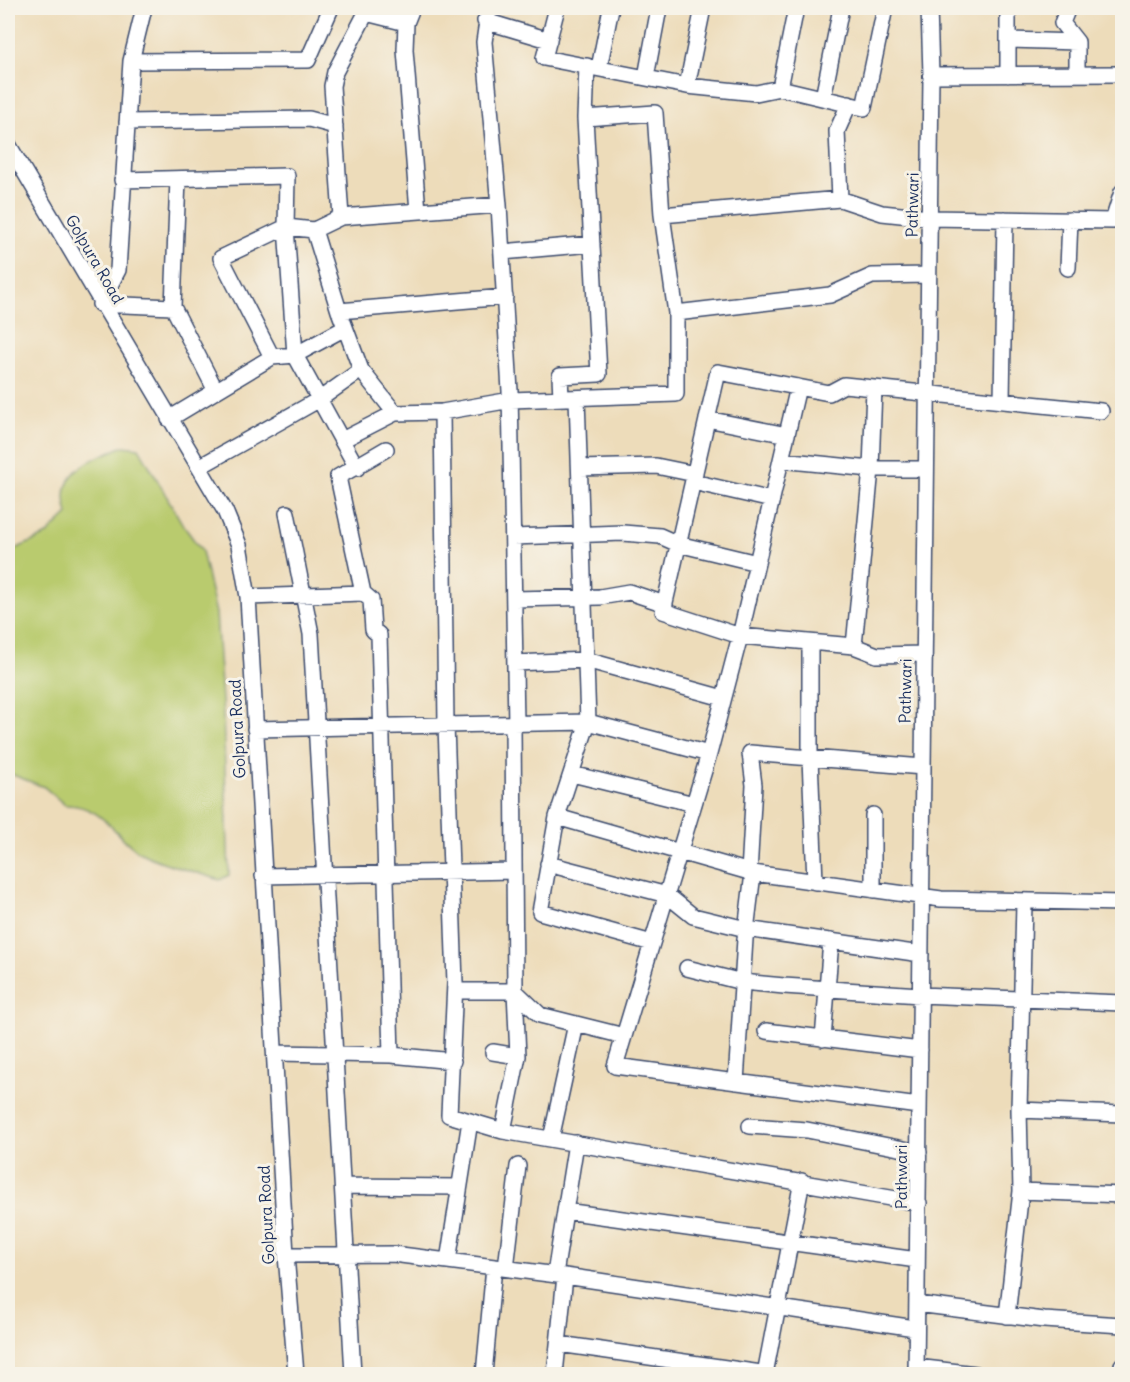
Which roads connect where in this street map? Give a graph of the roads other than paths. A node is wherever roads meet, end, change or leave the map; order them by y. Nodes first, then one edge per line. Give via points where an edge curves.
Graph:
1 (144, 8) edge
2 (331, 8) edge
3 (412, 8) edge
4 (557, 8) edge
5 (611, 8) edge
6 (659, 8) edge
7 (703, 8) edge
8 (796, 8) edge
9 (841, 8) edge
10 (885, 8) edge
11 (929, 8) edge
12 (1008, 8) edge
13 (1068, 8) edge
14 (487, 14) edge
15 (406, 23) junction
16 (549, 40) junction
17 (1008, 40) junction
18 (1077, 42) junction
19 (131, 61) junction
20 (593, 67) junction
21 (1077, 74) junction
22 (1122, 74) edge
23 (931, 75) junction
24 (1008, 75) junction
25 (646, 78) junction
26 (687, 86) junction
27 (780, 88) junction
28 (823, 98) junction
29 (849, 104) junction
30 (585, 118) junction
31 (127, 122) junction
32 (335, 126) junction
33 (8, 144) edge
34 (178, 179) junction
35 (122, 180) junction
36 (1122, 192) edge
37 (840, 199) junction
38 (499, 205) junction
39 (418, 211) junction
40 (662, 215) junction
41 (341, 217) junction
42 (929, 218) junction
43 (1005, 219) junction
44 (1070, 220) junction
45 (286, 227) junction
46 (314, 230) junction
47 (592, 244) junction
48 (502, 252) junction
49 (1068, 268) dead end
50 (929, 275) junction
51 (505, 297) junction
52 (100, 304) junction
53 (173, 307) junction
54 (339, 311) junction
55 (676, 313) junction
56 (345, 328) junction
57 (295, 355) junction
58 (272, 357) junction
59 (361, 370) junction
60 (798, 387) junction
61 (874, 388) junction
62 (216, 391) junction
63 (927, 394) junction
64 (561, 398) junction
65 (577, 398) junction
66 (320, 399) junction
67 (511, 400) junction
68 (1002, 401) junction
69 (442, 411) junction
70 (1101, 411) dead end
71 (395, 413) junction
72 (169, 419) junction
73 (707, 419) junction
74 (787, 435) junction
75 (342, 440) junction
76 (386, 449) dead end
77 (781, 460) junction
78 (199, 467) junction
79 (357, 468) junction
80 (580, 468) junction
81 (871, 469) junction
82 (926, 469) junction
83 (694, 478) junction
84 (772, 500) junction
85 (287, 513) dead end
86 (582, 535) junction
87 (513, 537) junction
88 (678, 544) junction
89 (757, 563) junction
90 (363, 593) junction
91 (302, 595) junction
92 (248, 597) junction
93 (583, 597) junction
94 (514, 599) junction
95 (664, 604) junction
96 (740, 636) junction
97 (810, 644) junction
98 (854, 646) junction
99 (924, 654) junction
100 (586, 660) junction
101 (515, 663) junction
102 (723, 698) junction
103 (588, 722) junction
104 (514, 724) junction
105 (446, 725) junction
106 (382, 727) junction
107 (315, 728) junction
108 (255, 729) junction
109 (709, 754) junction
110 (810, 758) junction
111 (923, 767) junction
112 (572, 774) junction
113 (694, 804) junction
114 (873, 815) dead end
115 (557, 817) junction
116 (680, 850) junction
117 (548, 864) junction
118 (514, 871) junction
119 (451, 872) junction
120 (751, 873) junction
121 (387, 874) junction
122 (324, 875) junction
123 (263, 876) junction
124 (815, 882) junction
125 (873, 890) junction
126 (667, 895) junction
127 (921, 897) junction
128 (1024, 903) junction
129 (1122, 903) edge
130 (746, 929) junction
131 (831, 940) junction
132 (652, 943) junction
133 (921, 954) junction
134 (687, 968) dead end
135 (742, 981) junction
136 (828, 989) junction
137 (455, 991) junction
138 (515, 991) junction
139 (920, 995) junction
140 (1023, 999) junction
141 (1122, 1003) edge
142 (576, 1024) junction
143 (766, 1031) dead end
144 (624, 1036) junction
145 (823, 1038) junction
146 (920, 1050) junction
147 (493, 1052) dead end
148 (275, 1053) junction
149 (334, 1053) junction
150 (391, 1055) junction
151 (518, 1056) junction
152 (453, 1061) junction
153 (736, 1082) junction
154 (919, 1106) junction
155 (1019, 1110) junction
156 (1122, 1114) edge
157 (470, 1121) junction
158 (750, 1126) dead end
159 (503, 1131) junction
160 (551, 1139) junction
161 (576, 1143) junction
162 (919, 1152) junction
163 (518, 1166) dead end
164 (802, 1181) junction
165 (343, 1186) junction
166 (459, 1187) junction
167 (1021, 1191) junction
168 (1122, 1195) edge
169 (919, 1203) junction
170 (565, 1211) junction
171 (792, 1242) junction
172 (348, 1254) junction
173 (286, 1255) junction
174 (917, 1260) junction
175 (448, 1261) junction
176 (500, 1267) junction
177 (560, 1275) junction
178 (917, 1304) junction
179 (779, 1308) junction
180 (1007, 1316) junction
181 (1122, 1324) edge
182 (915, 1328) junction
183 (559, 1344) junction
184 (1122, 1365) edge
185 (914, 1368) edge
186 (296, 1374) edge
187 (353, 1374) edge
188 (484, 1374) edge
189 (555, 1374) edge
190 (766, 1374) edge
191 (976, 1374) edge
192 (1122, 1374) edge

1 - 19 street
2 - 19 street via 308,60
3 - 15 street
4 - 16 street
5 - 20 street
6 - 25 street
7 - 26 street
8 - 27 street
9 - 28 street
10 - 29 street via 864,108
11 - 23 street, Pathwari
12 - 17 street
13 - 18 street via 1062,23
14 - 16 street
14 - 38 street via 484,42
15 - 32 street via 366,13 335,72
15 - 39 street
16 - 20 street via 544,57
17 - 18 street
17 - 24 street
18 - 21 street
19 - 31 street
20 - 25 street
20 - 30 street
21 - 22 street
21 - 24 street
23 - 24 street
23 - 42 street, Pathwari
25 - 26 street
26 - 27 street via 756,93
27 - 28 street
28 - 29 street
29 - 37 street via 837,131
30 - 40 street via 655,113
30 - 47 street
31 - 32 street via 309,119
31 - 35 street
32 - 41 street
33 - 52 street, Golpura Road
34 - 35 street
34 - 45 street via 287,176
34 - 53 street
35 - 52 street via 118,270
36 - 44 street via 1113,221
37 - 40 street
37 - 42 street via 882,213
38 - 39 street
38 - 48 street
39 - 41 street
40 - 55 street
41 - 46 street
42 - 43 street
42 - 50 street, Pathwari
43 - 44 street
43 - 68 street
44 - 49 street
45 - 46 street
45 - 57 street
45 - 58 street via 221,258
46 - 54 street
47 - 48 street
47 - 64 street via 599,374 560,376
48 - 51 street
50 - 55 street via 872,276 830,295
50 - 63 street, Pathwari
51 - 54 street
51 - 67 street
52 - 53 street
52 - 72 street, Golpura Road
53 - 62 street
54 - 56 street
55 - 65 street via 676,394
56 - 57 street
56 - 59 street
57 - 58 street
57 - 66 street
58 - 62 street
59 - 66 street
59 - 71 street
60 - 61 street via 829,393 844,385
60 - 73 street via 718,372
60 - 74 street
61 - 63 street
61 - 81 street
62 - 72 street
63 - 68 street
63 - 82 street, Pathwari
64 - 65 street
64 - 67 street
65 - 80 street
66 - 75 street
66 - 78 street
67 - 69 street
67 - 87 street
68 - 70 street
69 - 71 street
69 - 105 street
71 - 75 street
72 - 78 street, Golpura Road
73 - 74 street
73 - 83 street
74 - 77 street
75 - 79 street
76 - 79 street
77 - 81 street
77 - 84 street
78 - 92 street, Golpura Road via 225,511 239,545
79 - 90 street via 338,477
80 - 83 street via 656,466
80 - 86 street
81 - 82 street
81 - 98 street
82 - 99 street, Pathwari
83 - 84 street
83 - 88 street
84 - 89 street
85 - 91 street
86 - 87 street
86 - 88 street via 660,536
86 - 93 street
87 - 94 street
88 - 89 street
88 - 95 street
89 - 96 street
90 - 91 street
90 - 106 street via 370,600 373,630 379,635
91 - 92 street
91 - 107 street via 311,634
92 - 108 street, Golpura Road
93 - 94 street
93 - 95 street via 629,592
93 - 100 street
94 - 101 street
95 - 96 street via 663,611
96 - 97 street
96 - 102 street
97 - 98 street
97 - 110 street
98 - 99 street via 877,655
99 - 111 street, Pathwari
100 - 101 street
100 - 102 street
100 - 103 street
101 - 104 street
102 - 109 street
103 - 104 street
103 - 109 street
103 - 112 street
104 - 105 street
104 - 118 street
105 - 106 street
105 - 119 street
106 - 107 street
106 - 121 street
107 - 108 street
107 - 122 street
108 - 123 street, Golpura Road
109 - 113 street
110 - 111 street
110 - 120 street via 750,753 754,785
110 - 124 street
111 - 127 street, Pathwari
112 - 113 street
112 - 115 street
113 - 116 street
114 - 125 street
115 - 116 street
115 - 117 street
116 - 120 street
116 - 126 street
117 - 126 street
117 - 132 street via 540,912
118 - 119 street
118 - 138 street
119 - 121 street
119 - 137 street
120 - 124 street
120 - 130 street
121 - 122 street
121 - 150 street
122 - 123 street
122 - 149 street
123 - 148 street, Golpura Road
124 - 125 street
125 - 127 street
126 - 130 street via 693,916
126 - 132 street
127 - 128 street
127 - 133 street, Pathwari
128 - 129 street
128 - 140 street
130 - 131 street
130 - 135 street
131 - 133 street
131 - 136 street
132 - 144 street
133 - 139 street, Pathwari
134 - 135 street
135 - 136 street
135 - 153 street
136 - 139 street
136 - 145 street
137 - 138 street
137 - 152 street
138 - 142 street via 540,1016
138 - 151 street
139 - 140 street
139 - 146 street, Pathwari
140 - 141 street
140 - 155 street
142 - 144 street
142 - 160 street
143 - 145 street
144 - 153 street via 615,1066
145 - 146 street
146 - 154 street, Pathwari
147 - 151 street
148 - 149 street
148 - 173 street, Golpura Road
149 - 150 street
149 - 165 street
150 - 152 street
151 - 159 street
152 - 157 street via 449,1115
153 - 154 street
154 - 162 street, Pathwari
155 - 156 street
155 - 167 street
157 - 159 street
157 - 166 street
158 - 162 street via 807,1130
159 - 160 street
160 - 161 street
161 - 164 street
161 - 170 street
162 - 169 street, Pathwari
163 - 176 street
164 - 169 street
164 - 171 street
165 - 166 street
165 - 172 street
166 - 175 street
167 - 168 street
167 - 180 street
169 - 174 street, Pathwari
170 - 171 street
170 - 177 street
171 - 174 street
171 - 179 street
172 - 173 street
172 - 175 street via 393,1254
172 - 187 street
173 - 186 street, Golpura Road
174 - 178 street, Pathwari
175 - 176 street
176 - 177 street
176 - 188 street
177 - 179 street
177 - 183 street
178 - 180 street
178 - 182 street, Pathwari
179 - 182 street
179 - 190 street
180 - 181 street
182 - 185 street, Pathwari
183 - 189 street
183 - 190 street
184 - 192 street
185 - 191 street

